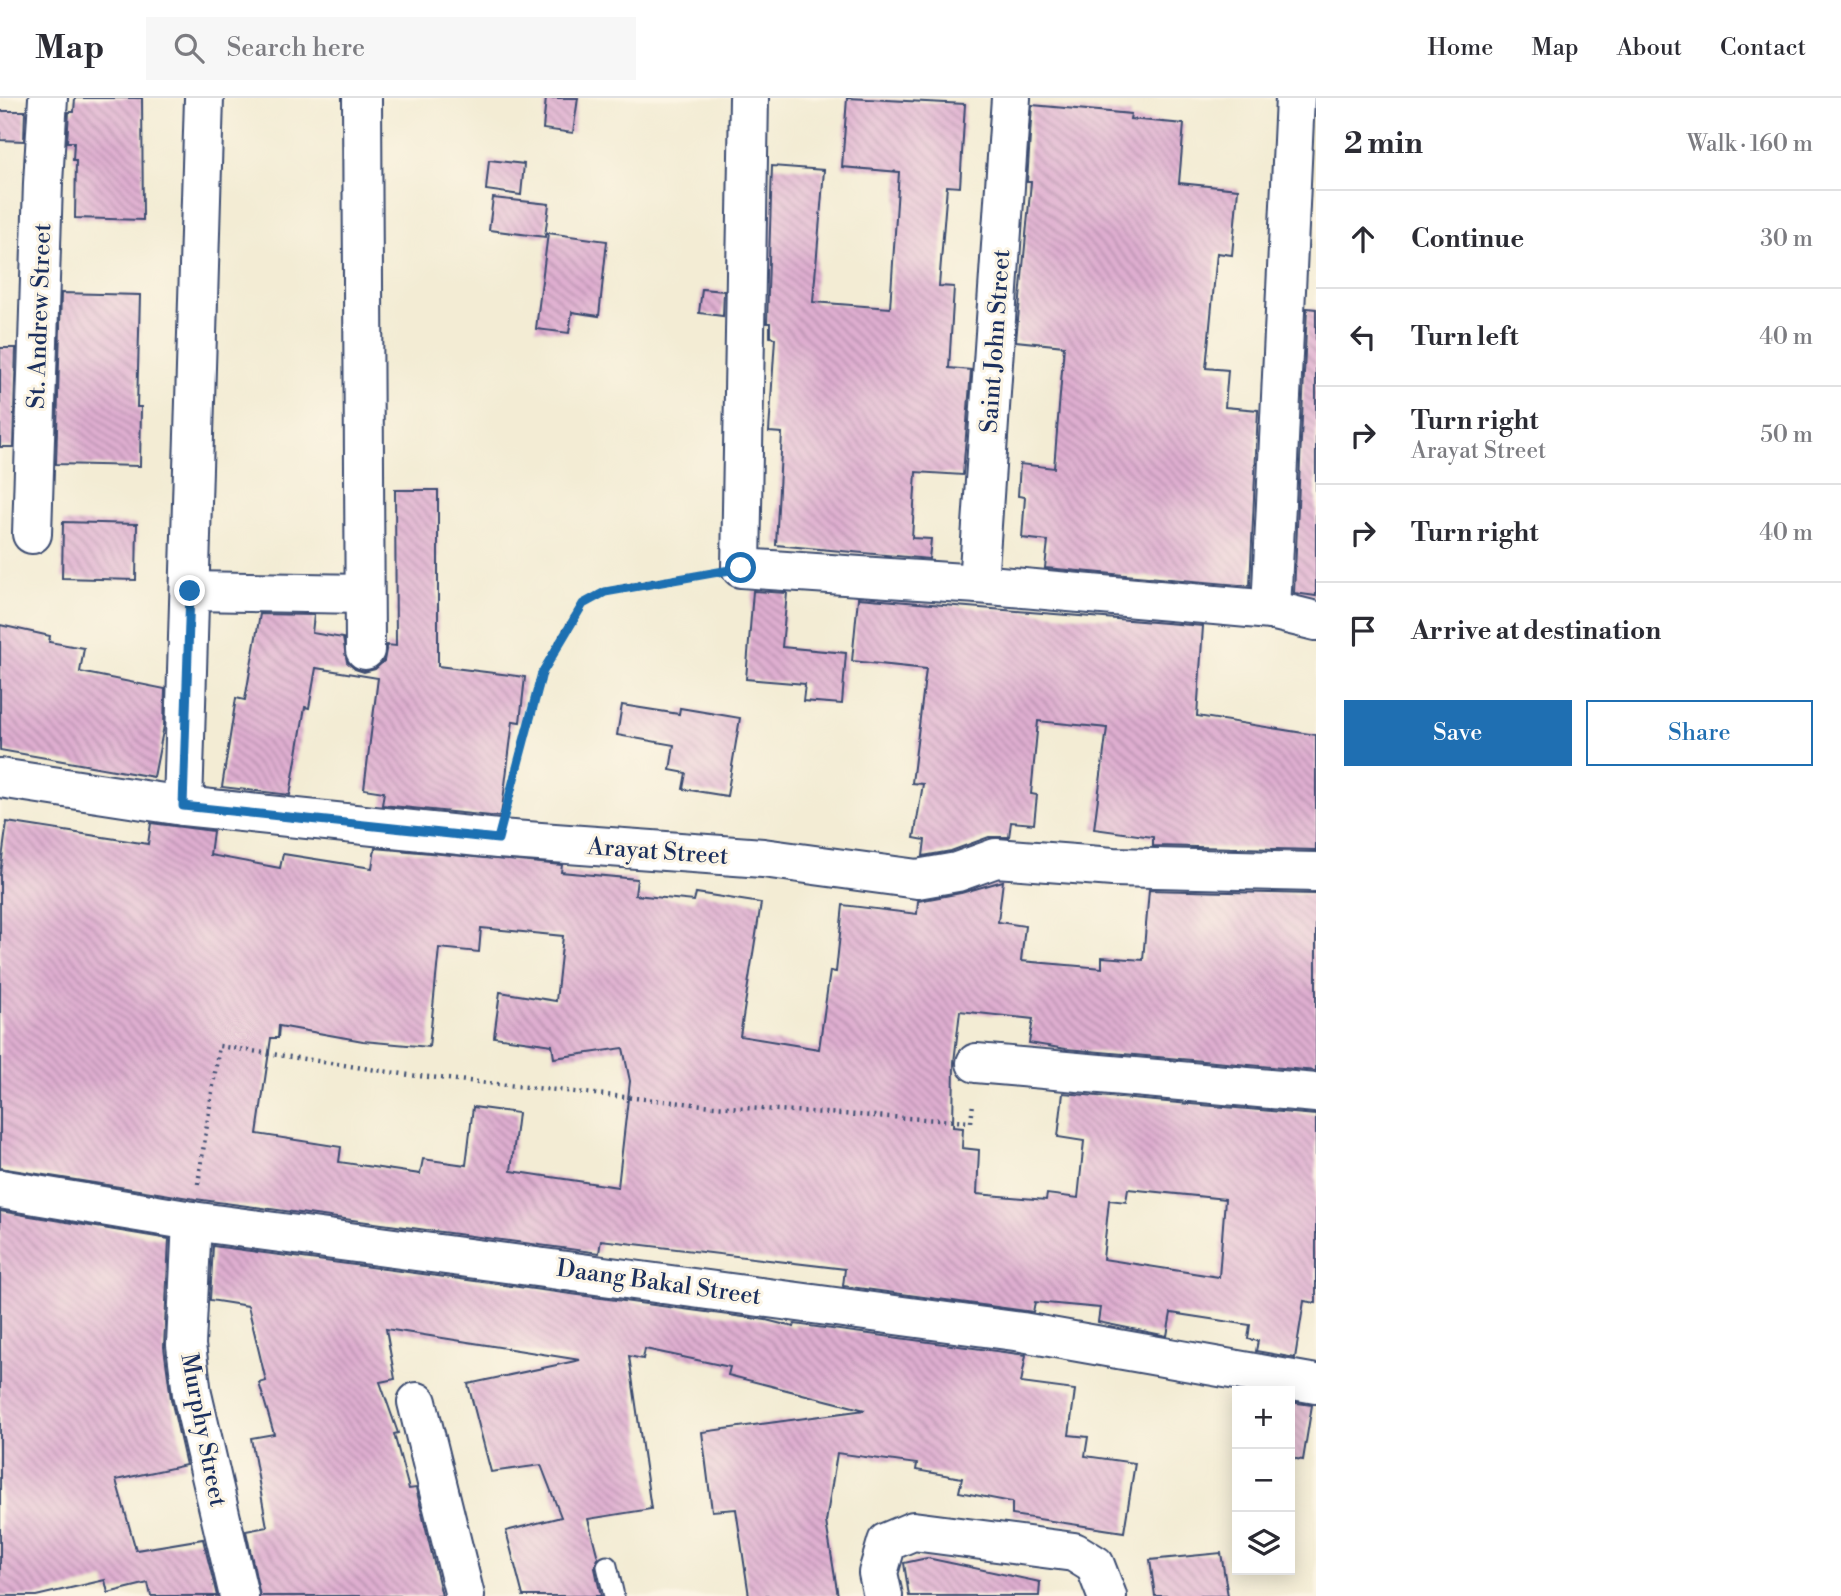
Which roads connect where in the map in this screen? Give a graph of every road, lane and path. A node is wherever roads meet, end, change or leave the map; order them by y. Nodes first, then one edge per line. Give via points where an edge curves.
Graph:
1 (48, 98) edge
2 (204, 98) edge
3 (362, 98) edge
4 (749, 98) edge
5 (1012, 98) edge
6 (1295, 98) edge
7 (32, 534) dead end
8 (741, 568) junction
9 (978, 584) junction
10 (190, 591) junction
11 (365, 594) junction
12 (1271, 610) junction
13 (1316, 621) edge
14 (365, 650) dead end
15 (0, 778) edge
16 (183, 806) junction
17 (498, 839) junction
18 (1316, 872) edge
19 (976, 1063) dead end
20 (1316, 1093) edge
21 (971, 1122) dead end
22 (0, 1189) edge
23 (192, 1221) junction
24 (1316, 1384) edge
25 (417, 1402) dead end
26 (607, 1566) dead end
27 (239, 1596) edge
28 (465, 1596) edge
29 (614, 1596) edge
30 (883, 1596) edge
31 (1107, 1596) edge

1 - 7 street, St. Andrew Street
2 - 10 street
3 - 11 street
4 - 8 street
5 - 9 street, Saint John Street
6 - 12 street
8 - 9 street
8 - 17 path via 605,592 583,604 542,673
9 - 12 street
10 - 11 street
10 - 16 street
11 - 14 street
12 - 13 street
15 - 16 street, Arayat Street
16 - 17 street, Arayat Street
17 - 18 street, Arayat Street via 763,858 917,879 957,872 996,858 1113,867
19 - 20 street
21 - 23 path via 712,1106 409,1075 219,1046
22 - 23 street, Daang Bakal Street
23 - 24 street, Daang Bakal Street via 1022,1332
23 - 27 street, Murphy Street via 186,1345 192,1394
25 - 28 street
26 - 29 lane
30 - 31 street via 878,1573 887,1542 913,1531 1074,1552 1095,1565

